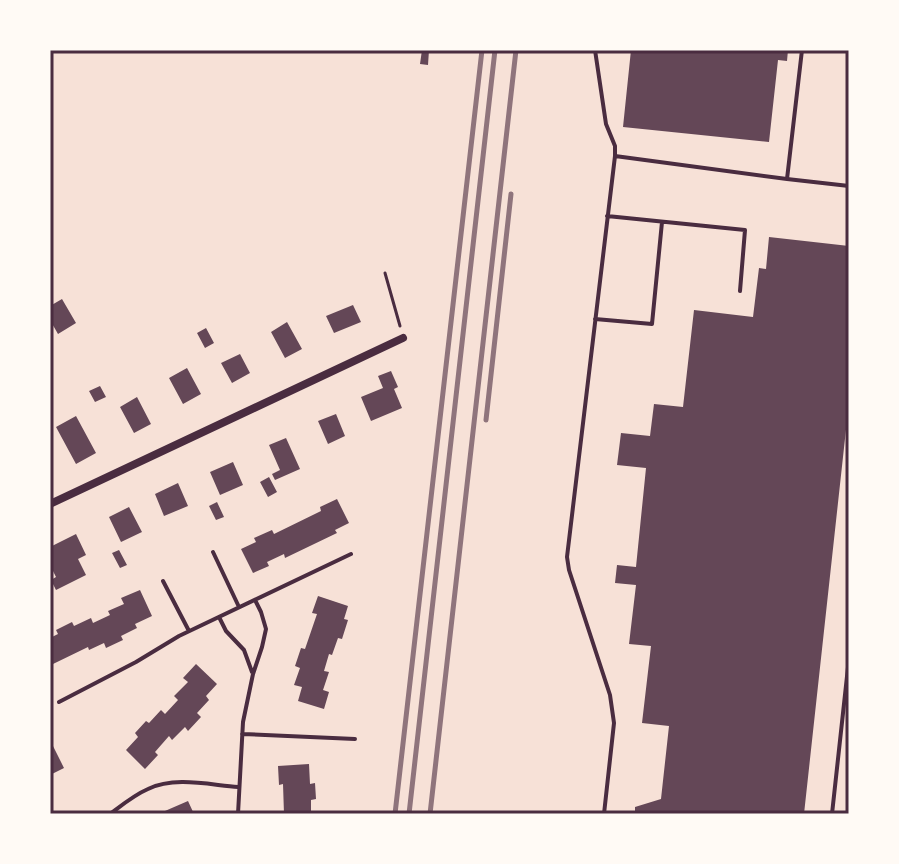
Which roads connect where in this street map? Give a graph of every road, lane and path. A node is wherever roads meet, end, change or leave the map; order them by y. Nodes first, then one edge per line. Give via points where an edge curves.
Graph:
1 (595, 50) edge
2 (802, 50) edge
3 (615, 156) junction
4 (787, 179) junction
5 (849, 186) edge
6 (607, 216) junction
7 (662, 222) junction
8 (385, 273) dead end
9 (740, 291) dead end
10 (595, 319) junction
11 (403, 338) joint
12 (50, 504) edge
13 (213, 552) dead end
14 (351, 554) dead end
15 (163, 581) dead end
16 (255, 600) junction
17 (239, 607) junction
18 (219, 617) junction
19 (189, 631) junction
20 (849, 658) edge
21 (253, 674) junction
22 (59, 702) dead end
23 (242, 734) junction
24 (355, 739) dead end
25 (239, 787) junction
26 (110, 814) edge
27 (238, 814) edge
28 (604, 814) edge
29 (832, 814) edge

1 - 3 lane
2 - 4 lane
3 - 4 lane
3 - 6 lane
4 - 5 lane
6 - 7 lane
6 - 10 lane
7 - 9 lane via 745,230
7 - 10 lane via 652,324
8 - 11 path
10 - 28 lane via 567,557 610,695 614,723
11 - 12 street
13 - 17 lane
14 - 16 lane
15 - 19 lane
16 - 17 lane
16 - 21 lane via 266,629
17 - 18 lane
18 - 19 lane
18 - 21 lane via 244,650
19 - 22 lane
20 - 29 lane
21 - 23 lane
23 - 24 lane
23 - 25 lane
25 - 26 lane via 160,784
25 - 27 lane

